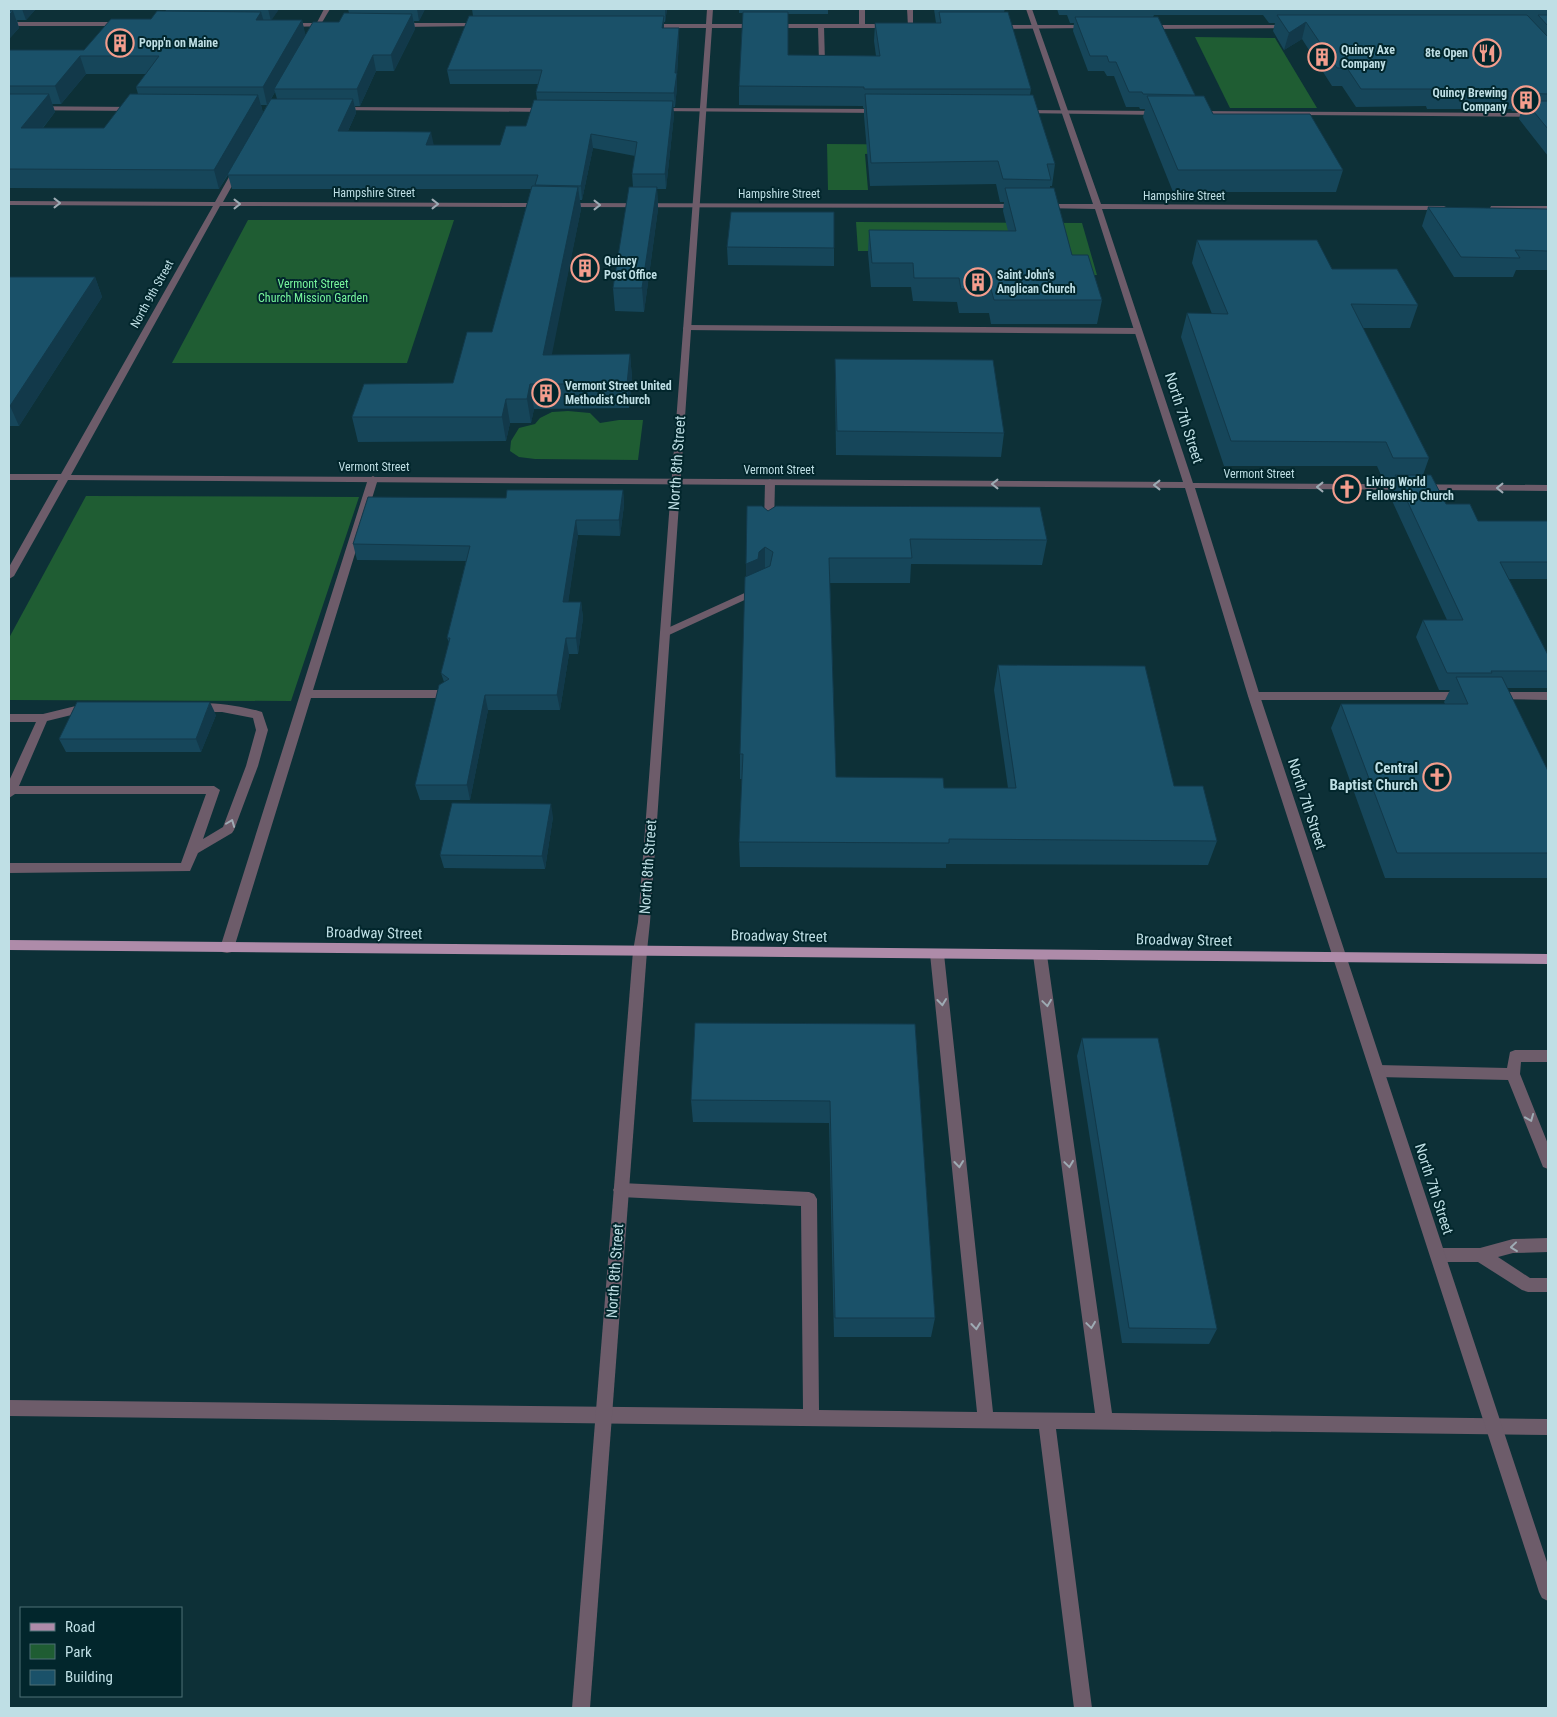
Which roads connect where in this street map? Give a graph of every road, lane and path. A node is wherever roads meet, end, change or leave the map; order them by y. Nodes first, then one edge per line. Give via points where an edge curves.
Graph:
1 (326, 9) edge
2 (710, 9) edge
3 (862, 9) edge
4 (910, 9) edge
5 (1029, 9) edge
6 (9, 24) edge
7 (128, 24) edge
8 (278, 24) edge
9 (318, 25) junction
10 (337, 25) edge
11 (396, 25) edge
12 (484, 25) edge
13 (640, 26) edge
14 (709, 26) junction
15 (821, 26) junction
16 (862, 26) junction
17 (911, 26) junction
18 (920, 26) edge
19 (987, 26) edge
20 (1034, 27) junction
21 (1094, 27) edge
22 (1143, 27) edge
23 (1301, 27) edge
24 (307, 43) edge
25 (822, 63) edge
26 (9, 108) edge
27 (148, 109) edge
28 (330, 109) edge
29 (555, 110) edge
30 (654, 110) edge
31 (703, 110) junction
32 (888, 111) edge
33 (1016, 112) edge
34 (1065, 112) junction
35 (1170, 113) edge
36 (1189, 113) edge
37 (1548, 115) edge
38 (243, 158) edge
39 (9, 203) edge
40 (218, 204) junction
41 (695, 205) junction
42 (1098, 207) junction
43 (1451, 208) edge
44 (1481, 208) edge
45 (1548, 208) edge
46 (686, 328) junction
47 (1138, 331) junction
48 (9, 477) edge
49 (63, 477) junction
50 (373, 479) junction
51 (676, 481) junction
52 (770, 482) junction
53 (1190, 486) junction
54 (1548, 488) edge
55 (769, 531) edge
56 (9, 576) edge
57 (766, 582) edge
58 (665, 633) junction
59 (306, 694) junction
60 (445, 694) edge
61 (1254, 696) junction
62 (1548, 696) edge
63 (104, 707) edge
64 (182, 708) edge
65 (9, 718) edge
66 (43, 718) junction
67 (10, 792) edge
68 (193, 850) junction
69 (9, 868) edge
70 (9, 945) edge
71 (227, 948) junction
72 (640, 951) junction
73 (937, 954) junction
74 (1040, 955) junction
75 (1340, 958) junction
76 (1548, 959) edge
77 (1548, 1056) edge
78 (1378, 1071) junction
79 (1512, 1074) junction
80 (1548, 1162) edge
81 (621, 1190) junction
82 (1548, 1246) edge
83 (1439, 1255) junction
84 (1480, 1255) junction
85 (1548, 1286) edge
86 (9, 1408) edge
87 (604, 1416) junction
88 (811, 1419) junction
89 (986, 1420) junction
90 (1046, 1421) junction
91 (1105, 1422) junction
92 (1494, 1426) junction
93 (1548, 1427) edge
94 (1548, 1592) edge
95 (582, 1708) edge
96 (1083, 1708) edge

1 - 9 street
2 - 14 street, North 8th Street
3 - 16 street
4 - 17 street
5 - 20 street, North 7th Street
6 - 7 street
8 - 9 street
9 - 10 street
9 - 24 street
11 - 12 street
13 - 14 street
14 - 15 street
14 - 31 street, North 8th Street
15 - 16 street
15 - 25 street
16 - 17 street
17 - 18 street
19 - 20 street
20 - 21 street
20 - 34 street, North 7th Street
22 - 23 street
26 - 27 street
28 - 29 street
30 - 31 street
31 - 32 street
31 - 41 street, North 8th Street
33 - 34 street
34 - 35 street
34 - 42 street, North 7th Street
36 - 37 street
38 - 40 street, North 9th Street
39 -> 40 street, Hampshire Street
40 -> 41 street, Hampshire Street
40 - 49 street, North 9th Street
41 - 42 street, Hampshire Street
41 - 46 street, North 8th Street
42 - 43 street, Hampshire Street
42 - 47 street, North 7th Street
44 - 45 street
46 - 47 street
46 - 51 street, North 8th Street
47 - 53 street, North 7th Street
48 - 49 street, Vermont Street
49 - 50 street, Vermont Street
49 - 56 street, North 9th Street
50 - 51 street, Vermont Street
50 - 59 street
51 - 52 street, Vermont Street
51 - 58 street, North 8th Street
53 -> 52 street, Vermont Street
52 - 55 street
54 -> 53 street, Vermont Street
53 - 61 street, North 7th Street
57 - 58 street via 765,587
58 - 72 street, North 8th Street
59 - 60 street
59 - 71 street
61 - 62 street
61 - 75 street, North 7th Street
63 - 66 street via 84,707
68 -> 64 street via 228,830 262,730 258,715 222,708
65 - 66 street
66 - 67 street
67 - 68 street via 214,790
68 - 69 street via 186,868
70 - 71 main road, Broadway Street
71 - 72 main road, Broadway Street
72 - 73 main road, Broadway Street
72 - 81 street, North 8th Street
73 - 74 main road, Broadway Street
73 -> 89 street
74 - 75 main road, Broadway Street
74 -> 91 street
75 - 76 main road, Broadway Street
75 - 78 street, North 7th Street
77 - 79 street via 1515,1056
78 - 79 street
78 - 83 street, North 7th Street
79 -> 80 street
81 - 87 street, North 8th Street
81 - 88 street via 809,1199
82 -> 84 street via 1513,1246
83 - 84 street
83 - 92 street, North 7th Street
84 - 85 street via 1528,1285
86 - 87 street
87 - 88 street
87 - 95 street, North 8th Street
88 - 89 street
89 - 90 street
90 - 91 street
90 - 96 street
91 - 92 street
92 - 93 street
92 - 94 street, North 7th Street

